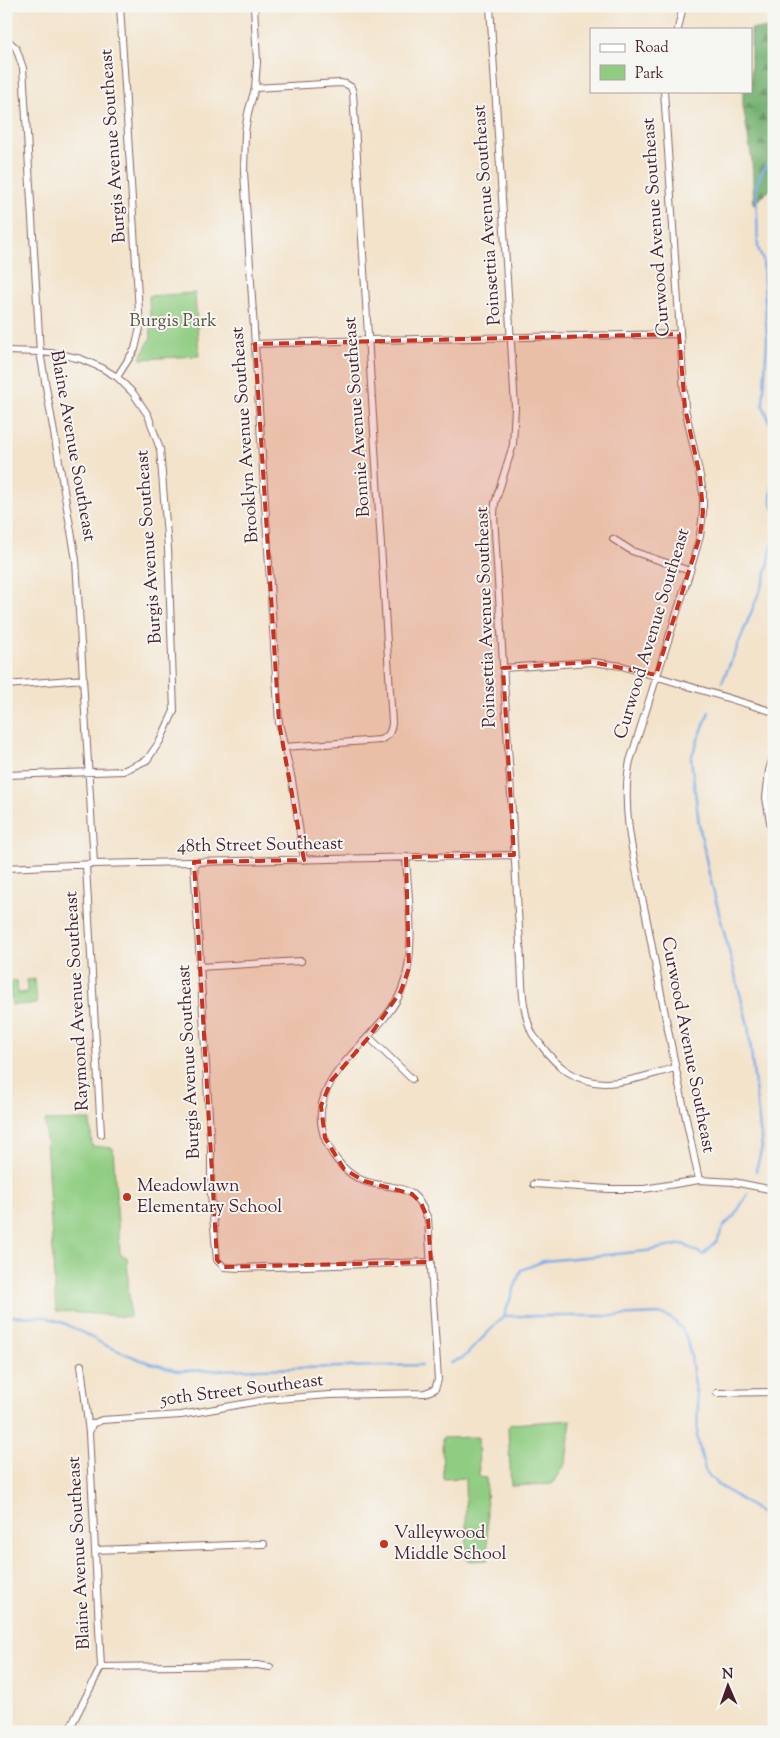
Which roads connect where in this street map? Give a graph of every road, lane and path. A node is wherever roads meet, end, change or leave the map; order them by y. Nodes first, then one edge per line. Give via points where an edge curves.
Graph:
1 (120, 6) edge
2 (254, 6) edge
3 (490, 6) edge
4 (683, 6) edge
5 (678, 28) edge
6 (6, 39) edge
7 (255, 88) junction
8 (664, 92) edge
9 (679, 334) junction
10 (511, 338) junction
11 (368, 340) junction
12 (255, 344) junction
13 (6, 351) edge
14 (40, 352) junction
15 (117, 377) junction
16 (613, 539) dead end
17 (690, 571) junction
18 (502, 668) junction
19 (656, 675) junction
20 (84, 679) junction
21 (6, 685) edge
22 (774, 712) edge
23 (284, 747) junction
24 (774, 755) edge
25 (89, 771) junction
26 (6, 775) edge
27 (774, 845) edge
28 (514, 855) junction
29 (406, 857) junction
30 (304, 860) junction
31 (194, 862) junction
32 (94, 864) junction
33 (86, 866) junction
34 (6, 868) edge
35 (301, 961) dead end
36 (199, 967) junction
37 (369, 1037) junction
38 (675, 1068) junction
39 (412, 1079) dead end
40 (101, 1134) dead end
41 (699, 1180) junction
42 (534, 1184) dead end
43 (774, 1190) edge
44 (431, 1262) junction
45 (81, 1365) dead end
46 (774, 1392) edge
47 (717, 1393) dead end
48 (89, 1434) junction
49 (264, 1544) dead end
50 (96, 1550) junction
51 (101, 1667) junction
52 (270, 1667) dead end
53 (68, 1732) edge

1 - 15 street, Burgis Avenue Southeast via 140,328 135,349
2 - 7 street, Brooklyn Avenue Southeast
3 - 10 street, Poinsettia Avenue Southeast
4 - 5 street
6 - 14 street, Blaine Avenue Southeast via 16,48 24,68
7 - 11 street, Bonnie Avenue Southeast via 340,83 351,87
7 - 12 street, Brooklyn Avenue Southeast via 244,149
8 - 9 street, Curwood Avenue Southeast
9 - 10 street
9 - 17 street, Curwood Avenue Southeast via 685,408 703,493 700,536
10 - 11 street
10 - 18 street, Poinsettia Avenue Southeast via 515,431 494,515
11 - 12 street
11 - 23 street, Bonnie Avenue Southeast via 391,732 380,740
12 - 23 street, Brooklyn Avenue Southeast via 279,723
13 - 14 street
14 - 15 street via 81,359
14 - 20 street, Blaine Avenue Southeast via 76,560
15 - 25 street, Burgis Avenue Southeast via 148,415 160,449 169,559 174,711 147,760 123,771
16 - 17 street via 632,551
17 - 19 street, Curwood Avenue Southeast
18 - 19 street via 592,662
18 - 28 street, Poinsettia Avenue Southeast
19 - 22 street
19 - 38 street, Curwood Avenue Southeast via 630,761 625,801
20 - 21 street
20 - 25 street, Blaine Avenue Southeast
23 - 30 street, Brooklyn Avenue Southeast
24 - 27 street via 766,798
25 - 26 street, Burgis Avenue Southeast
25 - 32 street, Blaine Avenue Southeast
28 - 29 street, 48th Street Southeast
28 - 38 street, Poinsettia Avenue Southeast via 522,989 532,1033 549,1056 576,1077 604,1083
29 - 30 street, 48th Street Southeast
29 - 37 street via 409,968 390,1010
30 - 31 street, 48th Street Southeast
31 - 32 street, 48th Street Southeast
31 - 36 street, Burgis Avenue Southeast
32 - 33 street, 48th Street Southeast
33 - 34 street, 48th Street Southeast
33 - 40 street, Raymond Avenue Southeast
35 - 36 street
36 - 44 street, Burgis Avenue Southeast via 217,1260 224,1267 240,1268
37 - 39 street
37 - 44 street via 331,1081 321,1106 325,1138 344,1169 364,1181 396,1187 412,1194 421,1203 428,1219
38 - 41 street, Curwood Avenue Southeast
41 - 42 street via 644,1189
41 - 43 street via 734,1182
44 - 48 street, 50th Street Southeast via 438,1380 435,1389 425,1393 275,1399 181,1415 102,1420 92,1424
45 - 48 street, Blaine Avenue Southeast
46 - 47 street
48 - 50 street, Blaine Avenue Southeast
49 - 50 street
50 - 51 street, Blaine Avenue Southeast
51 - 52 street
51 - 53 street, Blaine Avenue Southeast

